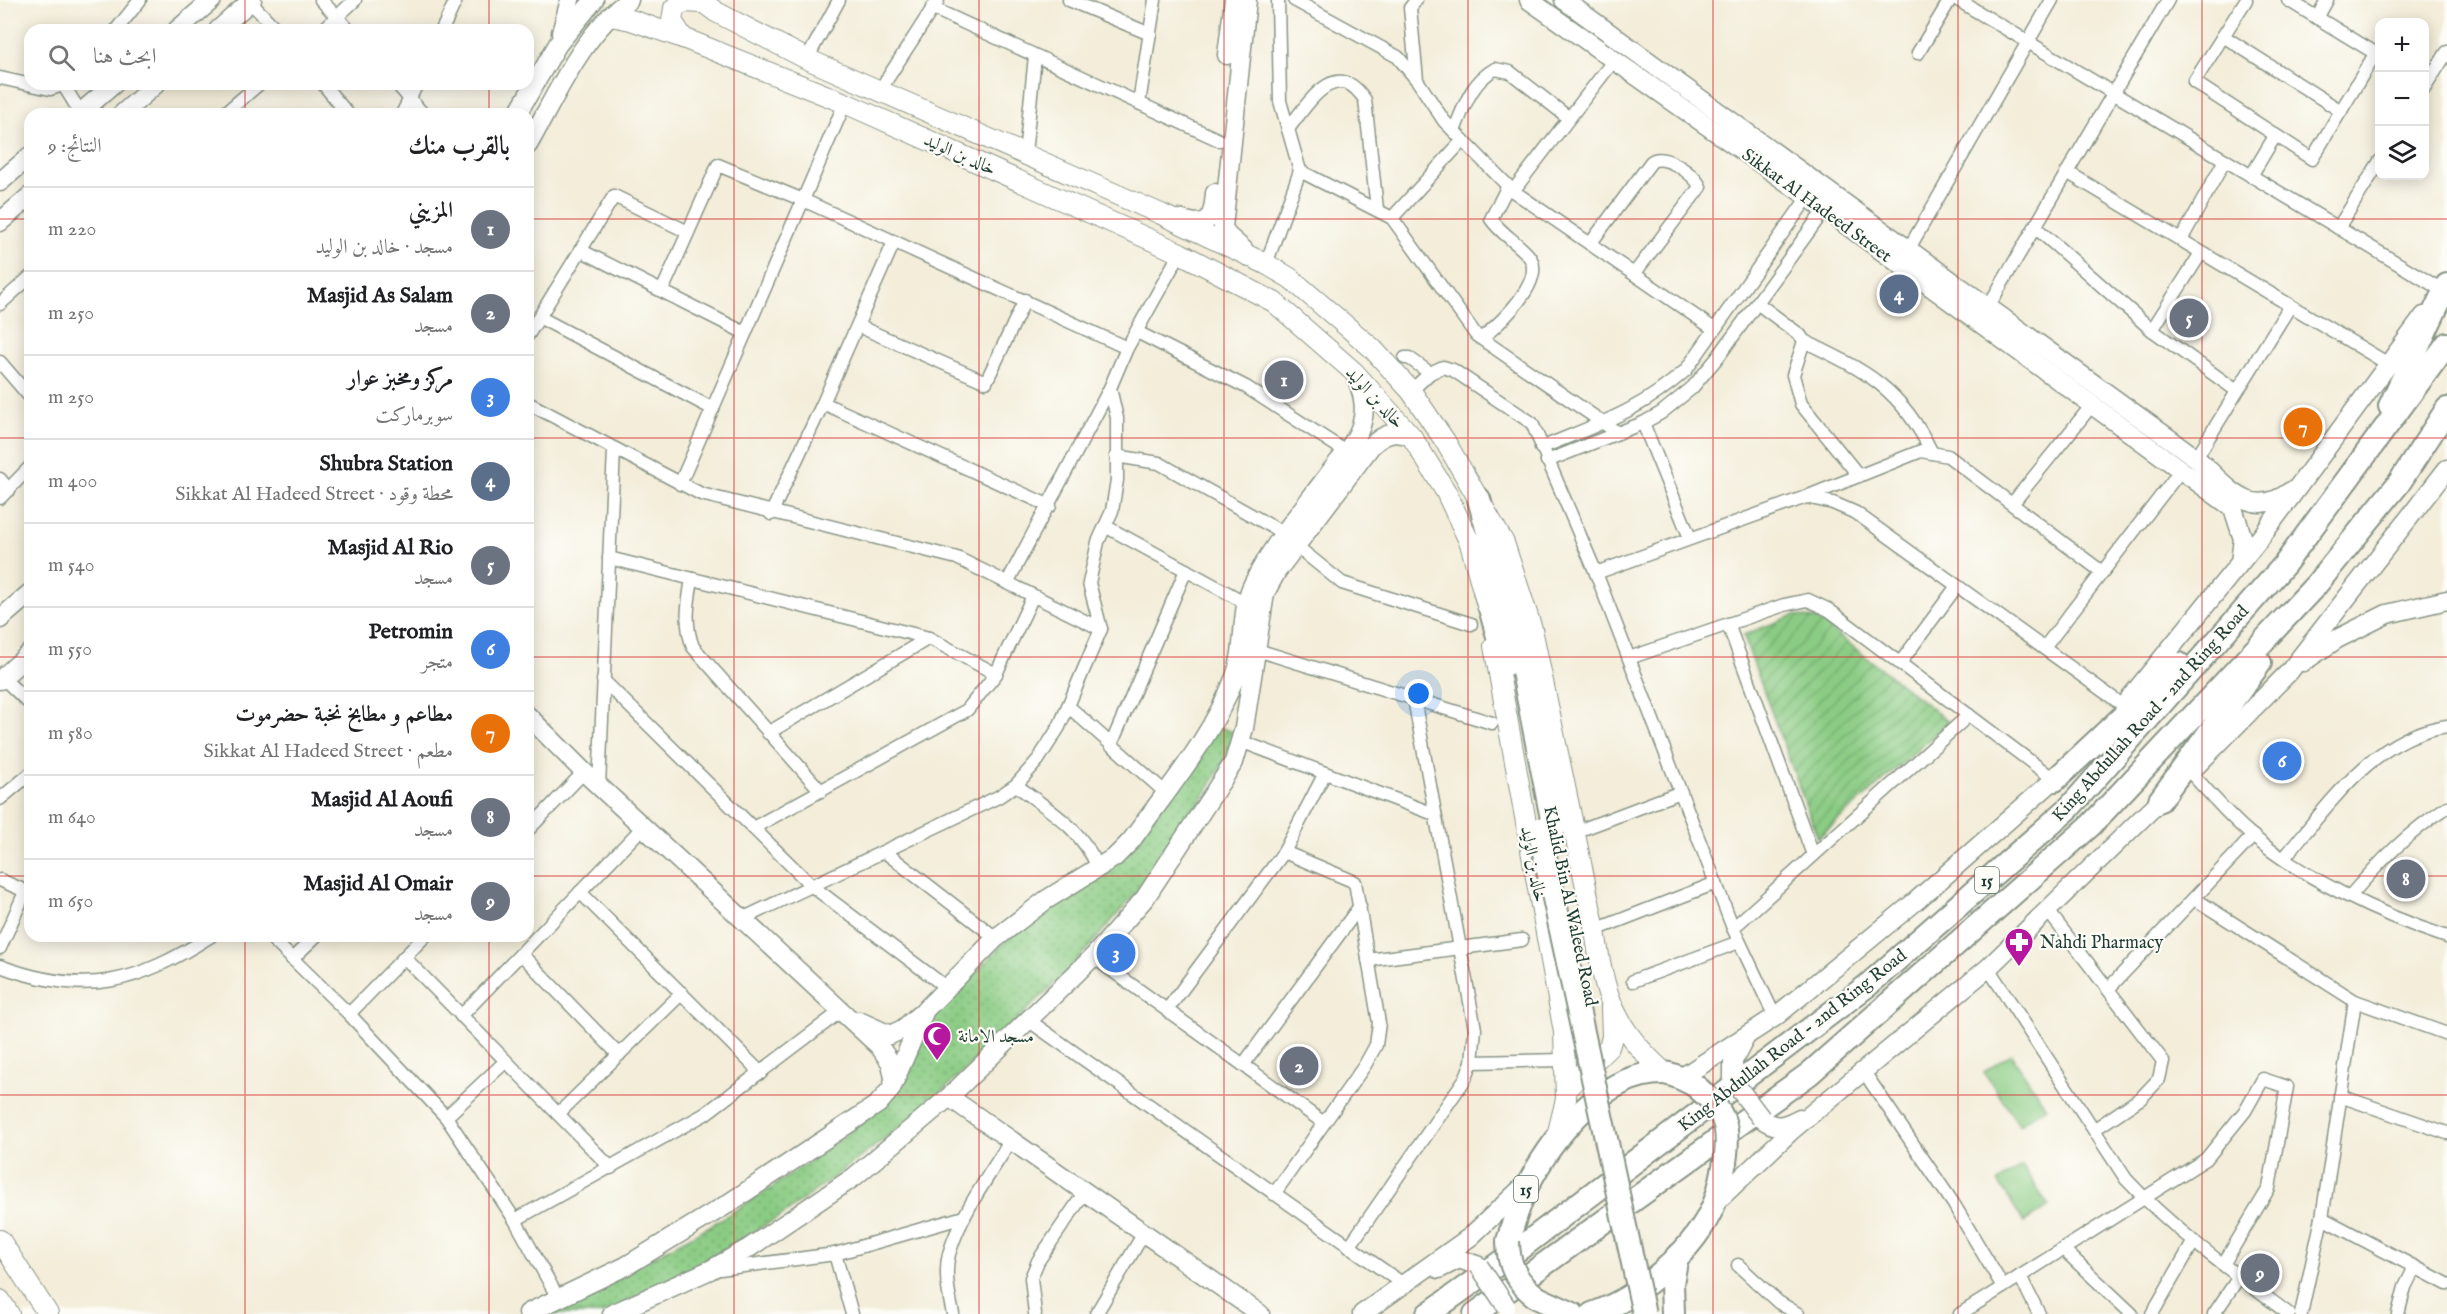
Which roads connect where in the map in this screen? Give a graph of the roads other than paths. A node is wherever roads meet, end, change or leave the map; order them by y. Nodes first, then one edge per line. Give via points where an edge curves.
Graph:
1 (140, 0) edge
2 (212, 0) edge
3 (321, 0) edge
4 (355, 0) edge
5 (456, 0) edge
6 (570, 0) edge
7 (594, 0) edge
8 (629, 0) edge
9 (839, 0) edge
10 (1069, 0) edge
11 (1155, 0) edge
12 (1234, 0) edge
13 (1247, 0) edge
14 (1278, 0) edge
15 (1294, 0) edge
16 (1416, 0) edge
17 (1529, 0) edge
18 (1564, 0) edge
19 (1950, 0) edge
20 (1958, 0) edge
21 (2052, 0) edge
22 (2168, 0) edge
23 (2246, 0) edge
24 (2288, 0) edge
25 (2327, 0) edge
26 (251, 1) edge
27 (700, 1) edge
28 (935, 4) edge
29 (611, 16) junction
30 (337, 18) junction
31 (2317, 18) junction
32 (121, 24) edge
33 (184, 24) edge
34 (225, 24) edge
35 (271, 24) edge
36 (330, 24) edge
37 (344, 24) edge
38 (445, 24) edge
39 (1150, 34) junction
40 (2223, 36) junction
41 (683, 38) junction
42 (2028, 42) junction
43 (558, 44) junction
44 (2447, 52) edge
45 (1917, 53) dead end
46 (2375, 54) edge
47 (1035, 56) junction
48 (807, 58) junction
49 (2375, 58) edge
50 (1614, 60) junction
51 (0, 78) edge
52 (1417, 80) junction
53 (2429, 80) edge
54 (24, 83) edge
55 (534, 85) edge
56 (68, 90) edge
57 (107, 90) edge
58 (149, 90) edge
59 (252, 90) edge
60 (328, 90) edge
61 (402, 90) edge
62 (414, 90) edge
63 (531, 90) edge
64 (880, 90) junction
65 (2113, 93) junction
66 (410, 99) junction
67 (845, 103) junction
68 (1139, 103) junction
69 (76, 108) edge
70 (85, 108) edge
71 (129, 108) edge
72 (231, 108) edge
73 (343, 108) edge
74 (405, 108) edge
75 (418, 108) edge
76 (521, 108) edge
77 (2341, 111) junction
78 (1569, 118) junction
79 (1288, 129) junction
80 (534, 135) edge
81 (1459, 135) junction
82 (2275, 136) junction
83 (1219, 140) junction
84 (1025, 154) junction
85 (2225, 160) junction
86 (24, 161) edge
87 (2375, 168) edge
88 (1300, 171) junction
89 (2067, 172) junction
90 (2251, 176) junction
91 (0, 182) edge
92 (1511, 188) junction
93 (1808, 197) junction
94 (803, 200) junction
95 (24, 201) edge
96 (1377, 209) junction
97 (1825, 209) junction
98 (1161, 214) junction
99 (1392, 218) junction
100 (0, 222) edge
101 (2035, 227) junction
102 (2338, 228) junction
103 (688, 232) junction
104 (2181, 240) junction
105 (894, 242) junction
106 (1590, 244) junction
107 (580, 250) junction
108 (1908, 250) junction
109 (1180, 253) junction
110 (2201, 253) junction
111 (1266, 264) junction
112 (1634, 274) junction
113 (24, 283) edge
114 (2445, 286) edge
115 (662, 291) junction
116 (1024, 300) junction
117 (1757, 303) junction
118 (0, 304) edge
119 (2290, 306) junction
120 (1988, 308) junction
121 (539, 317) junction
122 (534, 325) edge
123 (858, 326) junction
124 (1714, 329) junction
125 (2151, 330) junction
126 (1137, 332) junction
127 (745, 333) junction
128 (1482, 339) junction
129 (1804, 341) junction
130 (2447, 344) edge
131 (1128, 348) junction
132 (1405, 358) dead end
133 (0, 362) edge
134 (2390, 365) junction
135 (1354, 372) junction
136 (1430, 373) junction
137 (1110, 388) junction
138 (24, 390) edge
139 (1411, 391) junction
140 (2237, 391) junction
141 (823, 403) junction
142 (2092, 405) junction
143 (534, 406) edge
144 (712, 409) junction
145 (2447, 410) edge
146 (1603, 423) junction
147 (1643, 423) junction
148 (2447, 430) edge
149 (1618, 433) junction
150 (1412, 437) junction
151 (1541, 448) junction
152 (614, 450) junction
153 (1932, 453) junction
154 (1116, 456) junction
155 (1353, 456) junction
156 (2196, 458) junction
157 (2364, 459) junction
158 (1547, 461) junction
159 (2447, 469) edge
160 (2181, 470) junction
161 (24, 473) edge
162 (1859, 476) junction
163 (0, 479) edge
164 (2302, 482) junction
165 (2399, 483) junction
166 (680, 484) junction
167 (4, 494) edge
168 (1806, 497) junction
169 (1479, 499) joint
170 (2237, 502) junction
171 (2012, 504) junction
172 (1050, 506) junction
173 (771, 514) junction
174 (1105, 526) junction
175 (1690, 538) junction
176 (1290, 540) junction
177 (609, 558) junction
178 (2240, 562) junction
179 (2285, 564) junction
180 (1186, 570) junction
181 (2103, 572) junction
182 (1596, 573) junction
183 (692, 579) junction
184 (1007, 583) junction
185 (2316, 585) junction
186 (1957, 586) junction
187 (1485, 591) junction
188 (1034, 596) junction
189 (24, 598) edge
190 (2447, 600) edge
191 (1246, 603) junction
192 (0, 619) edge
193 (1471, 624) dead end
194 (1728, 624) junction
195 (1101, 629) junction
196 (929, 638) junction
197 (2044, 648) junction
198 (1257, 650) junction
199 (1629, 658) junction
200 (24, 659) edge
201 (1900, 663) junction
202 (2289, 672) junction
203 (996, 674) junction
204 (2, 679) edge
205 (603, 681) junction
206 (24, 699) edge
207 (1414, 699) junction
208 (1068, 706) junction
209 (2124, 706) junction
210 (1969, 715) junction
211 (534, 722) edge
212 (1492, 723) dead end
213 (2447, 726) edge
214 (768, 733) junction
215 (1240, 741) junction
216 (1112, 745) junction
217 (584, 772) junction
218 (2190, 772) junction
219 (1325, 773) junction
220 (24, 779) edge
221 (2055, 780) junction
222 (1016, 785) junction
223 (599, 786) junction
224 (821, 790) junction
225 (1681, 792) junction
226 (1166, 793) junction
227 (0, 799) edge
228 (2160, 800) junction
229 (2447, 807) edge
230 (1434, 814) junction
231 (534, 824) edge
232 (643, 827) junction
233 (753, 828) junction
234 (1556, 830) junction
235 (2253, 836) junction
236 (885, 852) junction
237 (1284, 852) junction
238 (1813, 855) junction
239 (2284, 858) junction
240 (1098, 867) junction
241 (0, 880) edge
242 (1716, 884) junction
243 (812, 886) junction
244 (24, 891) edge
245 (580, 892) junction
246 (2351, 896) junction
247 (2195, 899) junction
248 (24, 901) edge
249 (1359, 906) junction
250 (2048, 911) junction
251 (742, 920) junction
252 (1733, 928) junction
253 (1595, 930) junction
254 (2447, 937) edge
255 (996, 938) junction
256 (534, 940) edge
257 (1522, 940) dead end
258 (202, 942) edge
259 (275, 942) edge
260 (310, 942) edge
261 (419, 942) edge
262 (532, 942) edge
263 (1739, 942) junction
264 (0, 948) edge
265 (1458, 948) junction
266 (521, 954) junction
267 (404, 957) junction
268 (1093, 957) junction
269 (292, 959) junction
270 (1368, 960) junction
271 (0, 966) edge
272 (1988, 968) junction
273 (1633, 981) dead end
274 (947, 988) junction
275 (2109, 988) junction
276 (682, 993) junction
277 (2355, 1001) junction
278 (1611, 1007) junction
279 (925, 1010) junction
280 (1167, 1010) junction
281 (841, 1011) junction
282 (349, 1014) junction
283 (461, 1016) junction
284 (1774, 1017) junction
285 (1028, 1020) junction
286 (1748, 1034) junction
287 (2447, 1034) edge
288 (619, 1055) junction
289 (1564, 1059) junction
290 (506, 1061) junction
291 (1472, 1062) junction
292 (1243, 1065) junction
293 (1864, 1072) junction
294 (761, 1073) junction
295 (894, 1078) junction
296 (1680, 1079) junction
297 (1566, 1089) junction
298 (2340, 1096) junction
299 (950, 1097) junction
300 (1819, 1110) junction
301 (558, 1114) junction
302 (446, 1116) junction
303 (1324, 1124) junction
304 (2095, 1129) junction
305 (2447, 1133) edge
306 (1011, 1140) junction
307 (1556, 1142) junction
308 (611, 1168) junction
309 (1530, 1181) junction
310 (1085, 1192) junction
311 (1274, 1194) junction
312 (2142, 1197) junction
313 (1714, 1203) junction
314 (964, 1217) junction
315 (2322, 1218) junction
316 (515, 1220) junction
317 (1144, 1233) junction
318 (0, 1240) edge
319 (2194, 1241) junction
320 (1349, 1246) junction
321 (2063, 1249) junction
322 (835, 1254) junction
323 (1677, 1256) junction
324 (2224, 1263) junction
325 (1738, 1265) dead end
326 (2415, 1267) junction
327 (710, 1270) junction
328 (1422, 1271) junction
329 (2020, 1276) junction
330 (2239, 1277) junction
331 (1403, 1284) junction
332 (2447, 1284) edge
333 (2003, 1287) junction
334 (558, 1298) junction
335 (0, 1300) edge
336 (643, 1307) edge
337 (1507, 1310) edge
338 (1252, 1312) edge
339 (528, 1313) edge
340 (9, 1314) edge
341 (48, 1314) edge
342 (612, 1314) edge
343 (852, 1314) edge
344 (953, 1314) edge
345 (1035, 1314) edge
346 (1096, 1314) edge
347 (1362, 1314) edge
348 (1428, 1314) edge
349 (1475, 1314) edge
350 (1573, 1314) edge
351 (1592, 1314) edge
352 (1644, 1314) edge
353 (1655, 1314) edge
354 (1673, 1314) edge
355 (1798, 1314) edge
356 (1960, 1314) edge
357 (2039, 1314) edge
358 (2132, 1314) edge
359 (2152, 1314) edge
360 (2214, 1314) edge
361 (2289, 1314) edge
362 (2301, 1314) edge
363 (2398, 1314) edge

1 - 32 street
2 - 33 main road
3 - 30 street
4 - 30 street
5 - 38 street
6 - 43 main road
7 - 43 main road
8 - 29 main road
9 - 48 street
10 - 39 street
11 - 39 street
12 - 83 main road
13 - 111 main road via 1223,227 1237,246
14 - 79 street via 1280,101
15 - 52 street via 1398,57
16 - 52 street via 1410,8
17 - 50 main road, Sikkat Al Hadeed Street
18 - 108 main road, Sikkat Al Hadeed Street
19 - 45 street
20 - 42 street
21 - 42 street
22 - 65 street
23 - 40 street
24 - 31 street
25 - 31 street
26 - 34 main road
26 - 35 street
27 - 41 main road, خالد بن الوليد via 684,2 674,8 672,21
27 - 48 main road, خالد بن الوليد
28 - 47 street
28 - 64 street
29 - 41 main road, خالد بن الوليد
29 - 80 main road via 574,66
30 - 36 street
30 - 37 street
31 - 46 street
39 - 68 street
40 - 77 street
40 - 82 street via 2194,82
41 - 67 main road, خالد بن الوليد
42 - 65 street
42 - 108 street
43 - 55 main road
44 - 53 street
47 - 68 street
47 - 84 street
48 - 64 main road, خالد بن الوليد
49 - 77 street
50 - 78 street
50 - 93 main road, Sikkat Al Hadeed Street
51 - 54 street
52 - 81 street
56 - 69 street
57 - 70 main road
58 - 71 main road
59 - 72 street
60 - 73 street
61 - 66 street
62 - 66 street
63 - 76 main road
64 - 84 main road, خالد بن الوليد
65 - 85 street
65 - 89 street
66 - 74 street
66 - 75 street
67 - 94 street
67 - 109 main road, خالد بن الوليد
68 - 83 street
77 - 82 street via 2312,159
78 - 81 street via 1510,72 1495,69 1469,93
78 - 92 street
79 - 88 street
79 - 96 street via 1328,84 1343,82 1357,88 1365,100
81 - 92 street
81 - 99 street
82 - 90 street
83 - 98 main road via 1214,211 1208,220 1199,224
84 - 98 main road, خالد بن الوليد
85 - 90 street
85 - 104 street
86 - 91 main road
87 - 102 street
88 - 96 street
88 - 111 street
89 - 101 street
89 - 104 street
90 - 102 street
92 - 106 street
92 - 128 street via 1491,219 1530,256 1533,275 1508,315
93 - 97 main road, Sikkat Al Hadeed Street
93 - 124 street
94 - 103 street via 718,165
94 - 105 street
94 - 127 street
95 - 100 main road
96 - 99 street
97 - 117 street
97 - 142 main road, Sikkat Al Hadeed Street
98 - 111 main road, خالد بن الوليد
99 - 128 street
101 - 120 street
101 - 125 street
102 - 114 street
103 - 107 street via 614,196
103 - 115 street
104 - 110 street
105 - 116 street
105 - 123 street
106 - 112 street
106 - 112 street via 1651,162 1665,158 1694,178 1700,187
107 - 115 street
107 - 121 street
108 - 120 main road, Sikkat Al Hadeed Street
109 - 126 street
109 - 135 main road, خالد بن الوليد via 1274,302
110 - 119 street
110 - 125 street
111 - 139 main road, خالد بن الوليد via 1290,278 1372,348
112 - 124 street
113 - 118 street
114 - 134 main road
114 - 157 highway
115 - 127 street
116 - 123 street via 986,382
116 - 131 street
117 - 129 street
117 - 147 street via 1692,388
119 - 134 street
119 - 140 street
120 - 156 main road, Sikkat Al Hadeed Street
121 - 122 street
121 - 144 street
123 - 141 street
124 - 146 street via 1686,370 1660,393
125 - 140 street
126 - 131 street
126 - 155 street via 1246,387
127 - 144 street
128 - 146 street
129 - 153 street via 1855,366 1892,392 1917,422
129 - 162 street via 1793,375 1795,390 1801,404
130 - 157 highway, King Abdullah Road - 2nd Ring Road / 15
131 - 137 street
132 - 136 street
133 - 138 street
134 - 164 main road
135 - 150 main road, خالد بن الوليد
135 - 155 main road via 1364,411
136 - 139 street
136 - 151 street via 1443,366 1453,370 1532,423
137 - 154 street via 1117,418
137 - 172 street
139 - 169 main road, خالد بن الوليد
140 - 156 street
141 - 172 street
141 - 173 street
142 - 160 main road, Sikkat Al Hadeed Street
142 - 171 street
143 - 152 street
144 - 166 street
145 - 165 highway, King Abdullah Road - 2nd Ring Road / 15
146 - 149 street
146 - 151 street
147 - 149 street
147 - 175 street
148 - 165 highway
149 - 158 street
150 - 155 main road via 1392,432 1382,435
150 - 187 main road, خالد بن الوليد via 1446,492 1470,543
151 - 158 street
152 - 166 street
152 - 177 street
153 - 162 street via 1921,451
153 - 171 street via 1948,456
154 - 174 street via 1112,512
154 - 176 street via 1159,463
155 - 176 main road
156 - 170 main road, Sikkat Al Hadeed Street
157 - 179 highway, King Abdullah Road - 2nd Ring Road / 15
158 - 182 street
159 - 202 main road
160 - 170 main road, Sikkat Al Hadeed Street
160 - 181 street
161 - 167 street
162 - 168 street
163 - 167 street
164 - 170 main road, Sikkat Al Hadeed Street via 2277,501 2264,505
164 - 178 main road
165 - 185 highway, King Abdullah Road - 2nd Ring Road / 15
166 - 173 street
168 - 175 street
168 - 186 street via 1856,513
169 - 234 highway, Khalid Bin Al Waleed Road via 1516,636
170 - 178 main road via 2243,539
171 - 181 street
172 - 184 street
173 - 184 street via 957,558
174 - 180 street
174 - 195 street via 1089,583
175 - 182 street
176 - 191 main road via 1265,561
176 - 193 street via 1342,583
176 - 198 main road via 1265,593
177 - 183 street
177 - 205 street
178 - 209 main road
179 - 221 highway
179 - 348 highway, King Abdullah Road - 2nd Ring Road / 15 via 2069,807 1868,985
180 - 191 street
180 - 216 street
181 - 197 street
182 - 199 street
183 - 196 street
183 - 214 street via 686,611 693,647
184 - 188 street
185 - 228 highway
185 - 349 highway, King Abdullah Road - 2nd Ring Road / 15 via 2091,825 1818,1066
186 - 197 street
186 - 201 street
187 - 234 highway, Khalid Bin Al Waleed Road
187 - 289 main road, خالد بن الوليد via 1558,1000
188 - 195 street
188 - 203 street
189 - 192 main road
190 - 202 main road via 2387,614 2337,639
191 - 226 main road via 1244,642 1236,675 1216,717
194 - 199 street
194 - 201 street via 1808,600 1829,610
194 - 238 street
195 - 208 street
196 - 203 street
196 - 214 street
197 - 209 street
198 - 207 street
198 - 215 main road
199 - 225 street
200 - 204 main road
201 - 210 street
202 - 218 main road
203 - 224 street via 967,710
204 - 206 street
205 - 223 street
205 - 233 street
207 - 212 street
207 - 230 street
208 - 216 street
208 - 222 street via 1038,760
209 - 221 main road
210 - 221 street
210 - 238 street
211 - 217 main road
213 - 239 street via 2427,729 2394,745 2375,760 2348,782
214 - 224 street
215 - 219 street
215 - 268 main road via 1234,762 1152,888
216 - 226 street
217 - 223 main road
217 - 231 street
218 - 228 main road
218 - 235 street
219 - 230 street
219 - 237 street
220 - 227 street
221 - 284 main road
222 - 236 street
222 - 240 street via 1064,821 1086,843
223 - 232 main road
224 - 233 street
225 - 234 street
225 - 242 street
226 - 240 main road via 1131,841
228 - 250 main road
229 - 246 street via 2416,827
230 - 265 street
232 - 245 street
232 - 251 main road
233 - 243 street
234 - 253 main road
234 - 352 highway, Khalid Bin Al Waleed Road, bridge
234 - 353 highway, Khalid Bin Al Waleed Road
235 - 239 street
235 - 247 street
236 - 243 street
236 - 255 street
237 - 249 street via 1356,882
237 - 280 street
238 - 252 street
239 - 246 street
240 - 255 main road
241 - 244 street
242 - 252 street
242 - 253 street
243 - 251 street
243 - 274 street
245 - 256 street
245 - 276 street
246 - 254 street via 2403,922
247 - 275 street
247 - 277 street
248 - 264 street
249 - 270 street
249 - 292 street
250 - 272 main road
250 - 275 street
251 - 281 main road
252 - 263 street
253 - 278 main road
255 - 274 main road
257 - 265 street
258 - 271 street via 122,981 69,983
259 - 269 street
260 - 269 street
261 - 267 street
262 - 266 street
263 - 273 street
263 - 284 street
265 - 270 street
265 - 291 street via 1475,1029
266 - 283 street
266 - 288 street
267 - 282 street
267 - 283 street
268 - 280 street
268 - 285 main road
269 - 282 street
270 - 303 street via 1379,1023 1376,1045
272 - 293 main road
272 - 304 street
274 - 279 main road
275 - 304 street via 2163,1061 2159,1079 2141,1098
276 - 288 street
276 - 294 street
277 - 287 street
277 - 298 street
278 - 296 main road via 1641,1053
278 - 297 main road via 1612,1037 1608,1047
279 - 281 main road via 890,1035
279 - 295 main road
280 - 292 street
281 - 294 street
281 - 295 main road via 879,1046 891,1063
282 - 302 street
283 - 290 street
284 - 286 main road
285 - 299 main road
285 - 311 street
286 - 296 main road
286 - 300 main road, bridge via 1736,1054 1733,1081 1761,1118 1771,1125 1783,1126
288 - 301 street
289 - 291 street
289 - 297 main road, خالد بن الوليد
290 - 301 street
290 - 302 street
291 - 320 street via 1465,1079
292 - 303 street
293 - 300 main road
293 - 333 street via 1953,1203
294 - 308 street via 705,1114
295 - 334 main road via 891,1089 878,1104 825,1142 626,1266
296 - 307 highway, خالد بن الوليد / 15 via 1637,1077 1616,1085 1577,1117
296 - 313 highway, bridge via 1710,1098 1723,1116 1729,1139
297 - 307 main road, خالد بن الوليد
298 - 305 street
298 - 315 street
299 - 306 main road
299 - 327 main road via 854,1177
300 - 313 main road
301 - 308 street
302 - 316 street
303 - 311 street
304 - 312 street
306 - 310 main road
306 - 314 street
307 - 309 highway, خالد بن الوليد / 15
308 - 316 street
309 - 328 main road via 1470,1237
309 - 350 highway, خالد بن الوليد / 15, bridge via 1508,1241 1508,1258 1524,1287
310 - 317 main road
310 - 345 street via 1038,1261 1031,1278
311 - 320 street
312 - 319 street
312 - 321 street
312 - 324 street via 2206,1159 2246,1111 2263,1079 2287,1087 2270,1188
313 - 323 highway
314 - 322 street
314 - 344 street via 948,1256
315 - 326 street
315 - 362 street
316 - 334 street
317 - 338 main road
317 - 346 street
318 - 341 main road
319 - 324 street
319 - 359 street
320 - 331 street
321 - 329 street
321 - 358 street
322 - 327 street
322 - 343 street
323 - 351 highway via 1629,1298
323 - 354 highway via 1672,1283
324 - 330 street
325 - 355 street via 1778,1302
326 - 332 street
326 - 363 street
327 - 336 main road
328 - 331 main road
328 - 337 main road, bridge via 1440,1269 1459,1259 1479,1266
329 - 333 street
329 - 357 street
330 - 360 street
330 - 361 street
331 - 347 main road
333 - 356 street
334 - 339 main road
335 - 340 main road
336 - 342 main road

